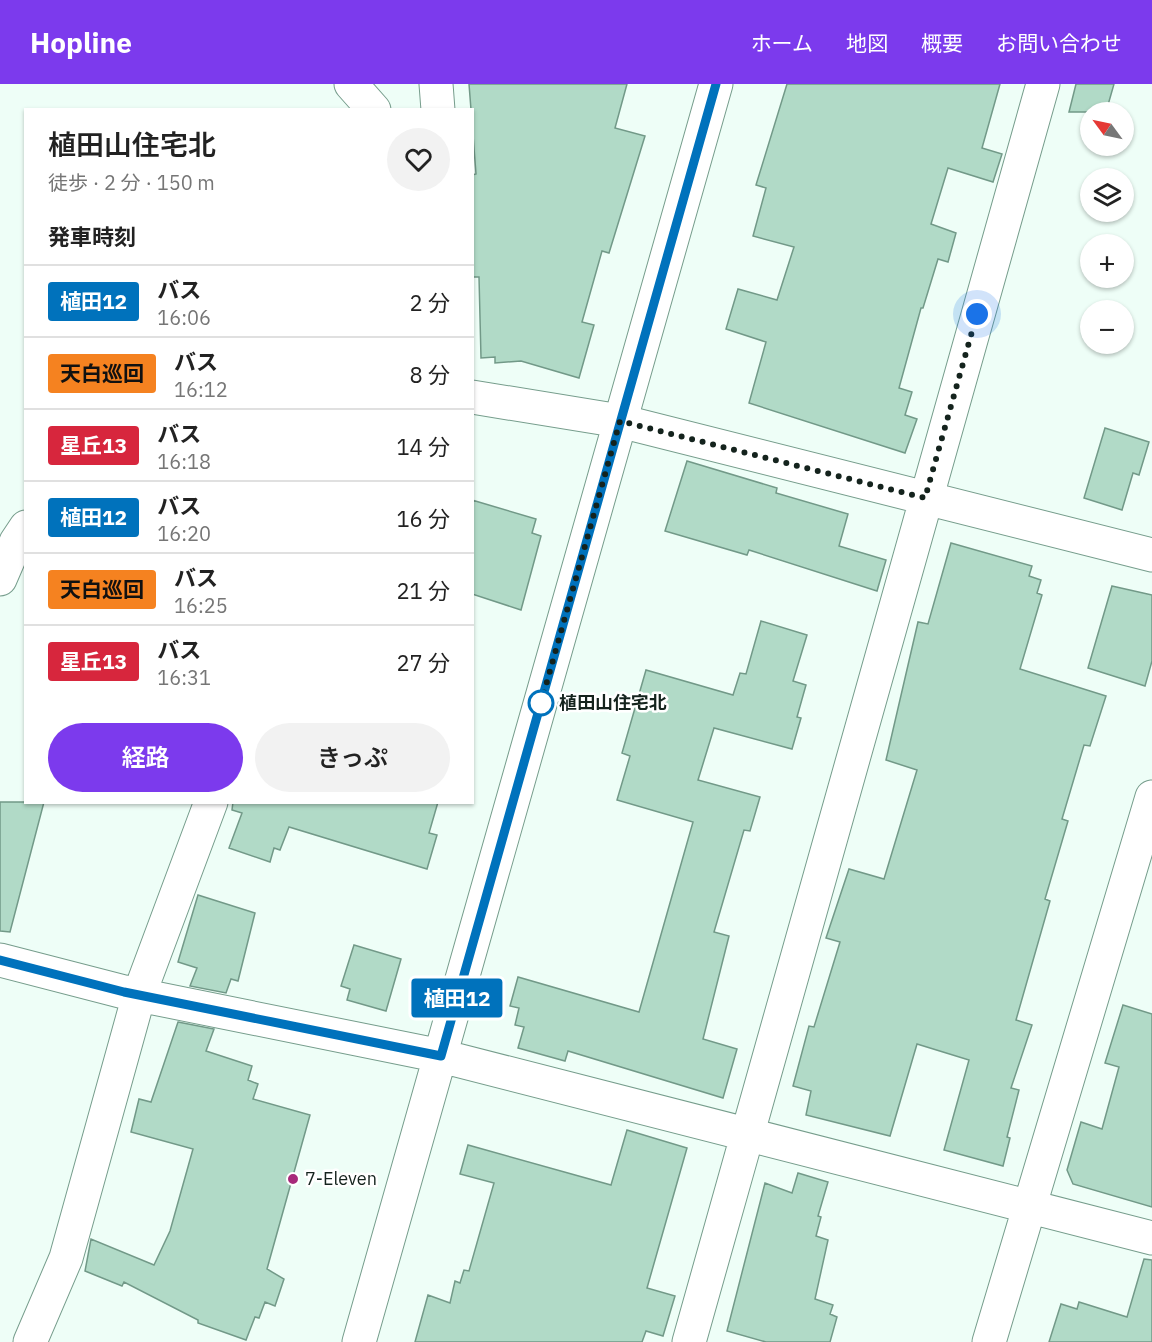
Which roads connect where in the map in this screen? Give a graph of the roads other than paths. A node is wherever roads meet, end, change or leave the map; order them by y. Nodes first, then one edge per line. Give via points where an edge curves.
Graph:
1 (351, 84) edge
2 (436, 84) edge
3 (716, 84) edge
4 (1042, 84) edge
5 (372, 108) edge
6 (438, 108) edge
7 (474, 397) edge
8 (620, 421) junction
9 (925, 498) junction
10 (24, 530) edge
11 (1152, 555) edge
12 (0, 579) edge
13 (1152, 797) edge
14 (210, 804) edge
15 (0, 960) edge
16 (139, 995) junction
17 (441, 1056) junction
18 (747, 1134) junction
19 (1029, 1206) junction
20 (1152, 1238) edge
21 (30, 1342) edge
22 (360, 1342) edge
23 (689, 1342) edge
24 (989, 1342) edge

1 - 5 street
2 - 6 street
3 - 8 street
4 - 9 street
7 - 8 street
8 - 9 street
8 - 17 street
9 - 11 street
9 - 18 street
10 - 12 street
13 - 19 street
14 - 16 street
15 - 16 street
16 - 17 street
16 - 21 street via 66,1258
17 - 18 street
17 - 22 street
18 - 19 street
18 - 23 street
19 - 20 street
19 - 24 street

